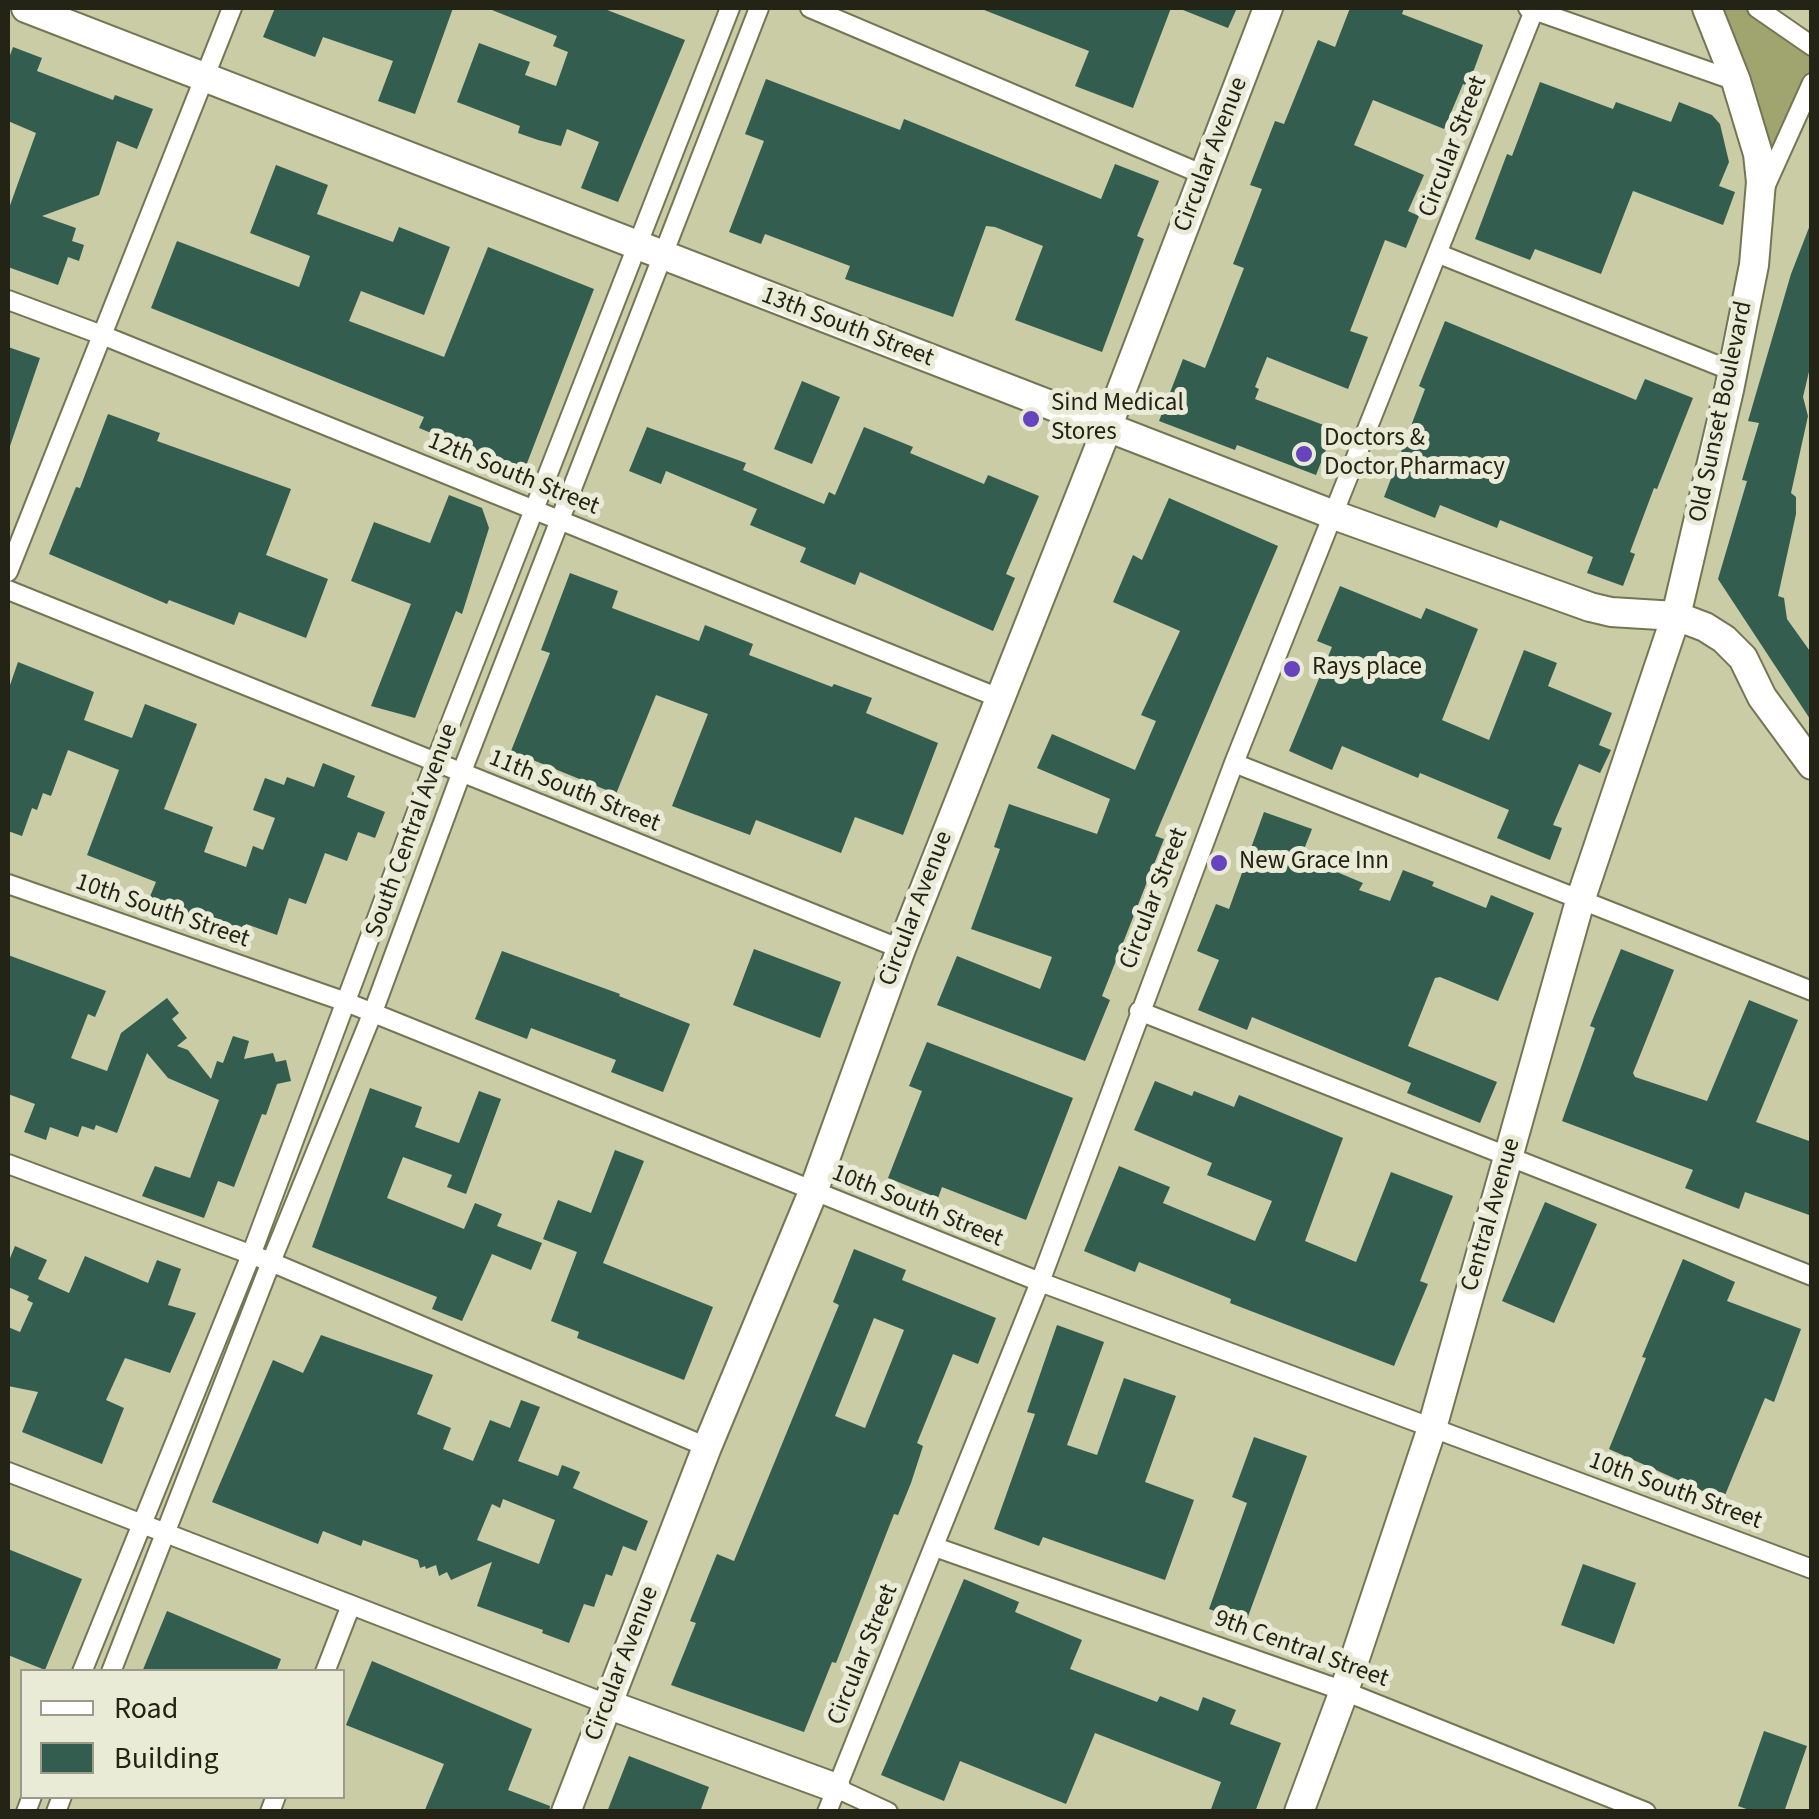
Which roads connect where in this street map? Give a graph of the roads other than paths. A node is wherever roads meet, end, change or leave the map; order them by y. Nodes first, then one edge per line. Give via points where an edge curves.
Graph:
1 (26, 8) edge
2 (232, 8) edge
3 (730, 8) edge
4 (759, 8) edge
5 (810, 8) edge
6 (1268, 8) edge
7 (1533, 8) edge
8 (1707, 8) edge
9 (1758, 8) edge
10 (1812, 46) edge
11 (204, 76) junction
12 (1736, 82) junction
13 (1812, 83) edge
14 (1204, 174) junction
15 (1761, 197) junction
16 (637, 245) junction
17 (1439, 254) junction
18 (664, 257) junction
19 (8, 300) edge
20 (102, 335) junction
21 (1732, 370) junction
22 (1107, 428) junction
23 (533, 510) junction
24 (1334, 515) junction
25 (559, 521) junction
26 (8, 572) edge
27 (8, 590) edge
28 (1676, 616) junction
29 (999, 698) junction
30 (1234, 762) junction
31 (435, 764) junction
32 (1812, 765) edge
33 (460, 774) junction
34 (8, 884) edge
35 (1580, 902) junction
36 (900, 949) junction
37 (1812, 991) edge
38 (346, 1002) junction
39 (1139, 1011) junction
40 (373, 1012) junction
41 (1509, 1157) junction
42 (8, 1164) edge
43 (813, 1192) junction
44 (251, 1255) junction
45 (270, 1262) junction
46 (1812, 1276) edge
47 (1040, 1282) junction
48 (1432, 1428) junction
49 (708, 1447) junction
50 (8, 1472) edge
51 (141, 1523) junction
52 (165, 1533) junction
53 (935, 1547) junction
54 (1812, 1569) edge
55 (351, 1605) junction
56 (83, 1669) edge
57 (112, 1669) edge
58 (326, 1669) edge
59 (1344, 1691) junction
60 (607, 1704) junction
61 (832, 1800) edge
62 (566, 1812) edge
63 (888, 1812) edge
64 (1299, 1812) edge
65 (1646, 1812) edge

1 - 11 street, 13th South Street
2 - 11 street
3 - 16 street
4 - 18 street, South Central Avenue
5 - 14 street
6 - 14 street, Circular Avenue
7 - 12 street
7 - 17 street, Circular Street
8 - 12 street, Old Sunset Boulevard
9 - 10 street
11 - 16 street, 13th South Street
11 - 20 street
12 - 15 street, Old Sunset Boulevard via 1758,154
13 - 15 street
14 - 22 street, Circular Avenue
15 - 21 street, Old Sunset Boulevard
16 - 18 street, 13th South Street
16 - 23 street
17 - 21 street
17 - 24 street, Circular Street
18 - 22 street, 13th South Street
18 - 25 street, South Central Avenue
19 - 20 street, 12th South Street
20 - 23 street, 12th South Street
20 - 26 street
21 - 28 street, Old Sunset Boulevard
22 - 24 street, 13th South Street
22 - 29 street, Circular Avenue
23 - 25 street, 12th South Street
23 - 31 street
24 - 28 street, 13th South Street via 1590,606
24 - 30 street, Circular Street
25 - 29 street, 12th South Street
25 - 33 street, South Central Avenue
27 - 31 street, 11th South Street
28 - 32 street via 1724,639 1743,658 1762,697
28 - 35 street, Central Avenue
29 - 36 street, Circular Avenue
30 - 35 street
30 - 39 street, Circular Street
31 - 33 street, 11th South Street
31 - 38 street
33 - 36 street, 11th South Street
33 - 40 street, South Central Avenue
34 - 38 street, 10th South Street
35 - 37 street
35 - 41 street, Central Avenue
36 - 43 street, Circular Avenue
38 - 40 street, 10th South Street
38 - 44 street
39 - 41 street
39 - 47 street, Circular Street
40 - 43 street, 10th South Street
40 - 45 street, South Central Avenue
41 - 46 street
41 - 48 street, Central Avenue
42 - 44 street
43 - 47 street, 10th South Street
43 - 49 street, Circular Avenue
44 - 45 street
44 - 51 street
45 - 49 street
45 - 52 street, South Central Avenue
47 - 48 street, 10th South Street
47 - 53 street, Circular Street
48 - 54 street, 10th South Street
48 - 59 street, Central Avenue
49 - 60 street, Circular Avenue
50 - 51 street
51 - 52 street
51 - 56 street
52 - 55 street
52 - 57 street, South Central Avenue
53 - 59 street, 9th Central Street
53 - 61 street, Circular Street
55 - 58 street
55 - 60 street
59 - 64 street, Central Avenue
59 - 65 street, 9th Central Street
60 - 61 street
60 - 62 street, Circular Avenue
61 - 63 street

